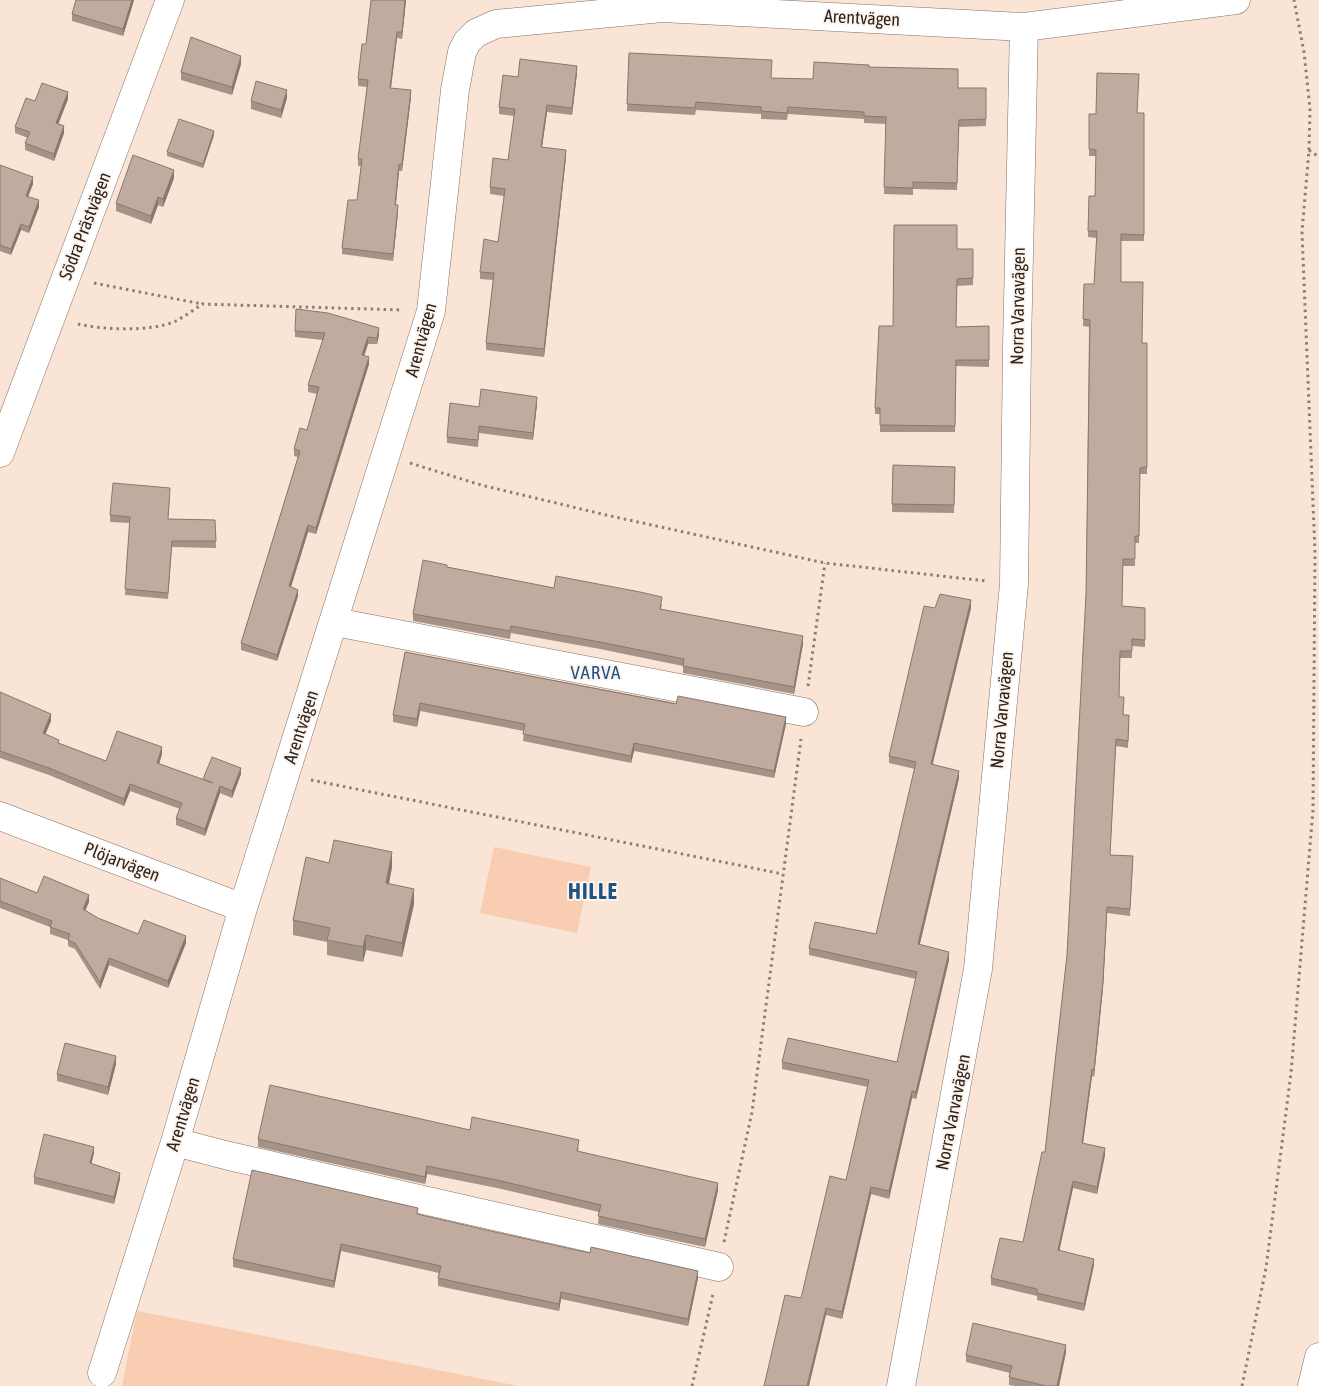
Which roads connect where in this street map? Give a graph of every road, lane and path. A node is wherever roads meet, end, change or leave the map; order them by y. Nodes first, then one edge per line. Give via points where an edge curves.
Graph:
1 (170, 0) edge
2 (1236, 0) edge
3 (1294, 0) edge
4 (1024, 27) junction
5 (1309, 150) junction
6 (1319, 157) edge
7 (66, 277) junction
8 (202, 304) junction
9 (431, 311) junction
10 (50, 318) junction
11 (0, 453) edge
12 (387, 456) junction
13 (825, 563) junction
14 (1014, 584) junction
15 (335, 622) junction
16 (804, 712) junction
17 (286, 775) junction
18 (0, 816) edge
19 (783, 874) junction
20 (243, 908) junction
21 (175, 1142) junction
22 (719, 1267) junction
23 (1319, 1357) edge
24 (102, 1373) dead end
25 (692, 1386) edge
26 (901, 1386) edge
27 (1242, 1386) edge
28 (1312, 1386) edge

1 - 7 street, Södra Prästvägen
2 - 4 street, Arentvägen
3 - 5 path via 1310,109
4 - 9 street, Arentvägen via 662,8 496,24 485,28 467,42 462,52
4 - 14 street, Norra Varvavägen
5 - 6 path
5 - 27 path via 1302,232 1315,553 1313,810 1291,1073 1266,1268
7 - 8 path
7 - 10 street, Södra Prästvägen
8 - 9 path
8 - 10 path via 174,322 152,327 96,328
9 - 12 street, Arentvägen
10 - 11 street, Södra Prästvägen
12 - 13 path via 481,486
12 - 15 street, Arentvägen
13 - 14 path
13 - 16 path
14 - 26 street, Norra Varvavägen via 978,970
15 - 16 street
15 - 17 street, Arentvägen
16 - 19 path
17 - 19 path
17 - 20 street, Arentvägen
18 - 20 street, Plöjarvägen
19 - 22 path via 752,1112
20 - 21 street, Arentvägen
21 - 22 street
21 - 24 street, Arentvägen
22 - 25 path
23 - 28 street

